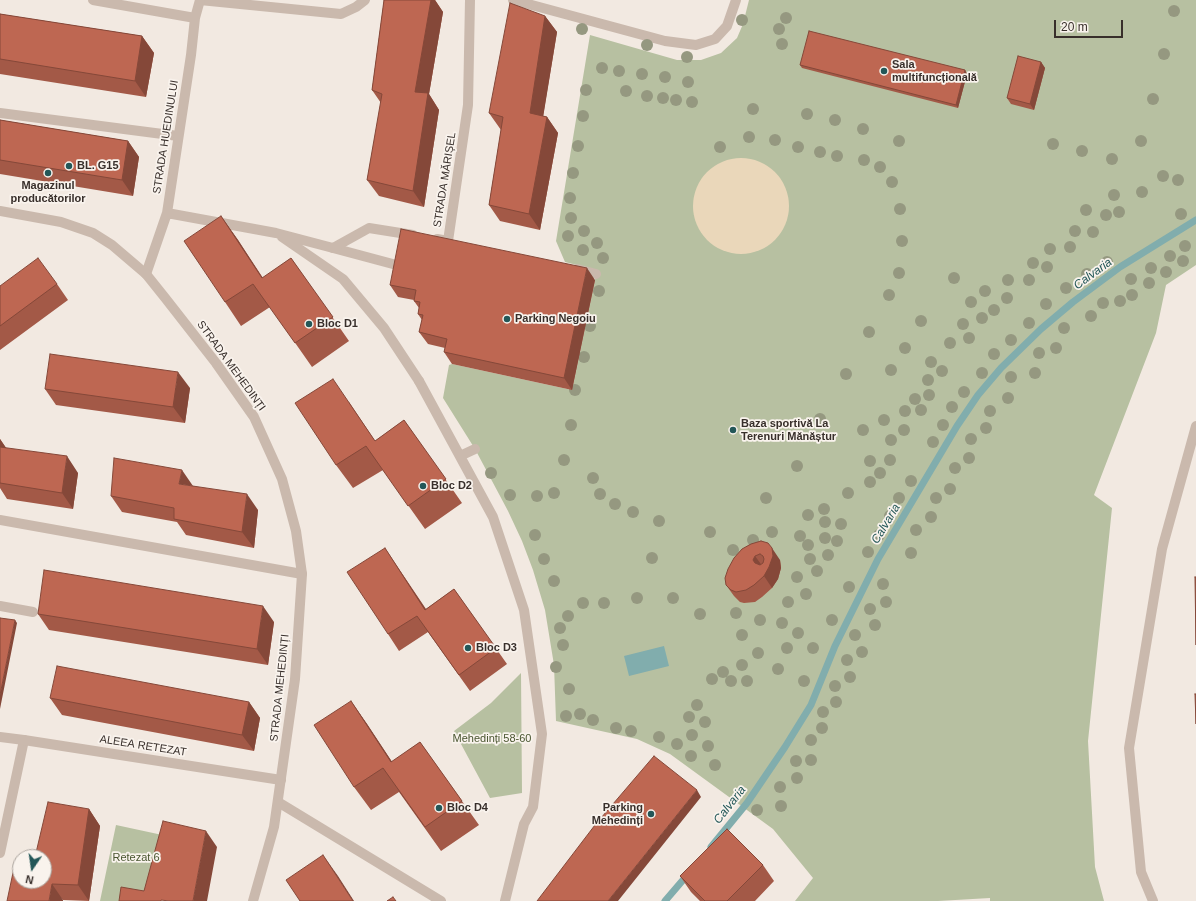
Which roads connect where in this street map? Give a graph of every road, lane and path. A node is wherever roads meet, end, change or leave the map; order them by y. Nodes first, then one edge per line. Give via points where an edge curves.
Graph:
1 (93, 0) edge
2 (200, 0) edge
3 (364, 0) edge
4 (470, 0) edge
5 (513, 0) edge
6 (736, 0) edge
7 (195, 18) junction
8 (0, 113) edge
9 (178, 136) junction
10 (0, 211) edge
11 (167, 213) junction
12 (276, 233) junction
13 (333, 248) junction
14 (404, 267) edge
15 (567, 267) edge
16 (146, 274) junction
17 (596, 274) dead end
18 (1196, 426) edge
19 (475, 449) dead end
20 (460, 456) junction
21 (0, 520) edge
22 (302, 574) junction
23 (0, 606) edge
24 (33, 612) dead end
25 (0, 737) edge
26 (24, 740) junction
27 (281, 780) junction
28 (278, 802) junction
29 (0, 853) edge
30 (253, 901) edge
31 (441, 901) edge
32 (505, 901) edge
33 (1153, 901) edge

1 - 7 street
2 - 3 street via 341,14
2 - 7 street, STRADA HUEDINULUI
4 - 13 street, STRADA MĂRIȘEL via 468,105 452,242 369,228
5 - 6 street via 665,41 696,45 715,39 727,26
7 - 9 street, STRADA HUEDINULUI
8 - 9 street
9 - 11 street, STRADA HUEDINULUI
10 - 16 street, STRADA MEHEDINȚI via 61,222 93,233 112,245
11 - 12 street
11 - 16 street, STRADA HUEDINULUI
12 - 13 street
12 - 20 street via 343,279 384,328 419,381
13 - 14 street
15 - 17 street
16 - 22 street, STRADA MEHEDINȚI via 216,363 254,417 282,479 296,531
18 - 33 street via 1162,549 1129,748 1141,872
19 - 20 street
20 - 32 street via 493,517 524,610 542,734 533,807 524,824
21 - 22 street
22 - 27 street, STRADA MEHEDINȚI via 296,679
23 - 24 street
25 - 26 street, ALEEA RETEZAT
26 - 27 street, ALEEA RETEZAT
26 - 29 street
27 - 28 street, STRADA MEHEDINȚI
28 - 30 street, STRADA MEHEDINȚI via 274,827
28 - 31 street

